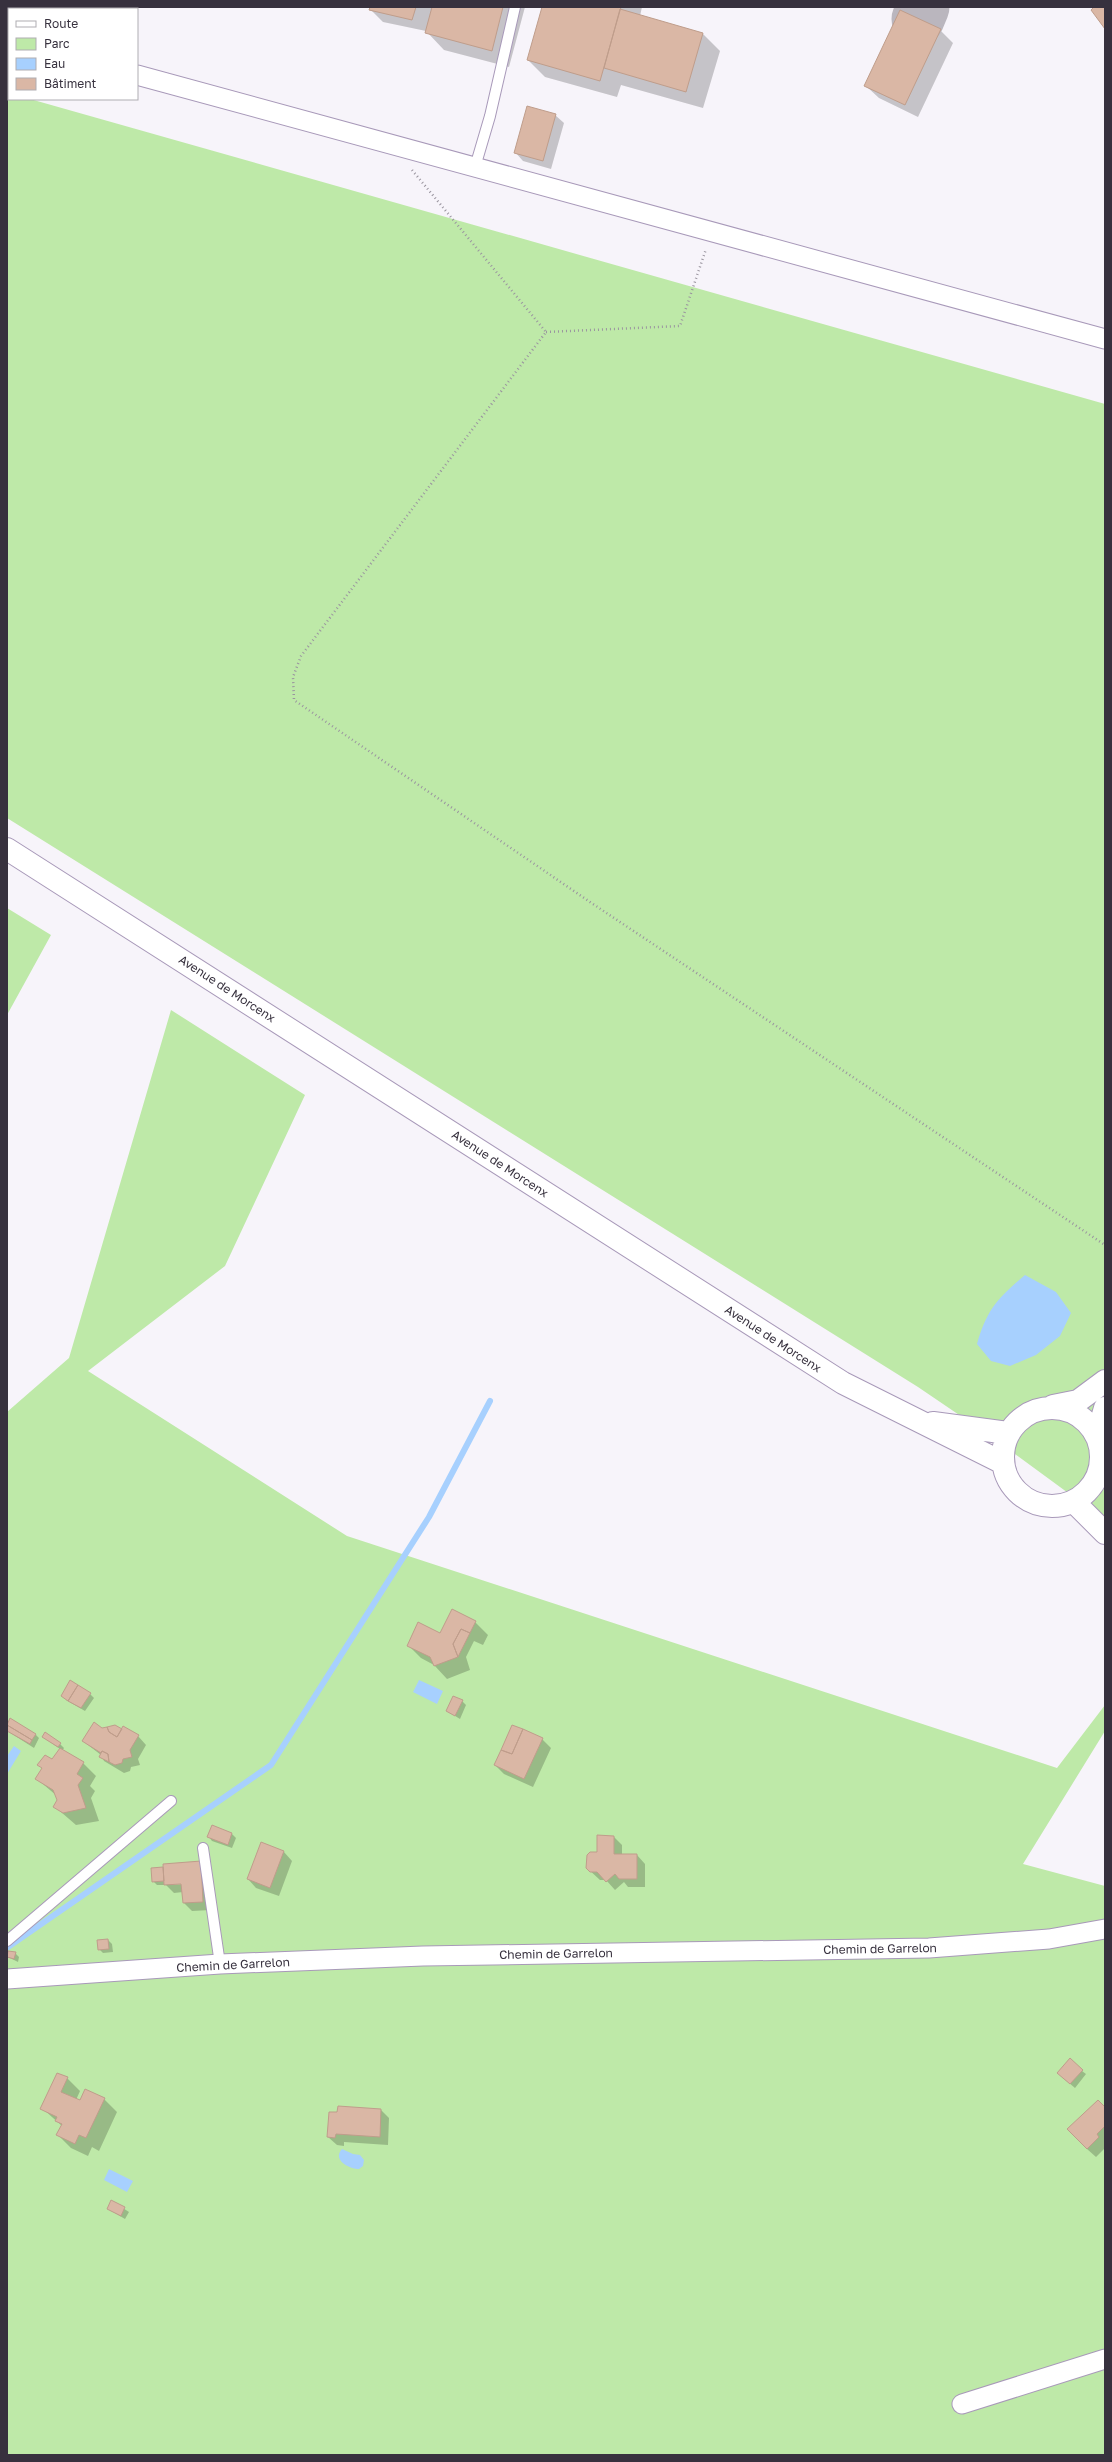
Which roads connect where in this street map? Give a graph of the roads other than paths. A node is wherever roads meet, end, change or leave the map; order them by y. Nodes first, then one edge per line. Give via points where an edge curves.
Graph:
1 (515, 7) edge
2 (138, 75) edge
3 (475, 167) junction
4 (1105, 339) edge
5 (7, 849) edge
6 (1105, 1381) edge
7 (1044, 1408) junction
8 (1105, 1408) edge
9 (912, 1420) junction
10 (1008, 1433) junction
11 (1097, 1436) junction
12 (1003, 1463) junction
13 (1102, 1484) edge
14 (1074, 1502) junction
15 (1105, 1533) edge
16 (171, 1801) dead end
17 (203, 1848) dead end
18 (1105, 1929) edge
19 (7, 1941) edge
20 (220, 1964) junction
21 (7, 1979) edge
22 (1105, 2359) edge
23 (962, 2404) dead end

1 - 3 lane via 490,116
2 - 3 street
3 - 4 street
5 - 9 main road, Avenue de Morcenx via 843,1383
6 - 7 main road via 1078,1401
7 - 10 main road via 1030,1412
7 - 11 main road via 1060,1408 1076,1413 1088,1423
8 - 11 main road
9 - 10 main road
9 - 12 main road, Avenue de Morcenx
10 - 12 main road via 1003,1447
11 - 13 main road via 1101,1449
12 - 14 main road via 1007,1478 1016,1491 1028,1500 1043,1506
13 - 14 main road
14 - 15 main road
16 - 19 lane
17 - 20 lane
18 - 20 street, Chemin de Garrelon via 1049,1939 929,1948 423,1956
20 - 21 street, Chemin de Garrelon
22 - 23 street

